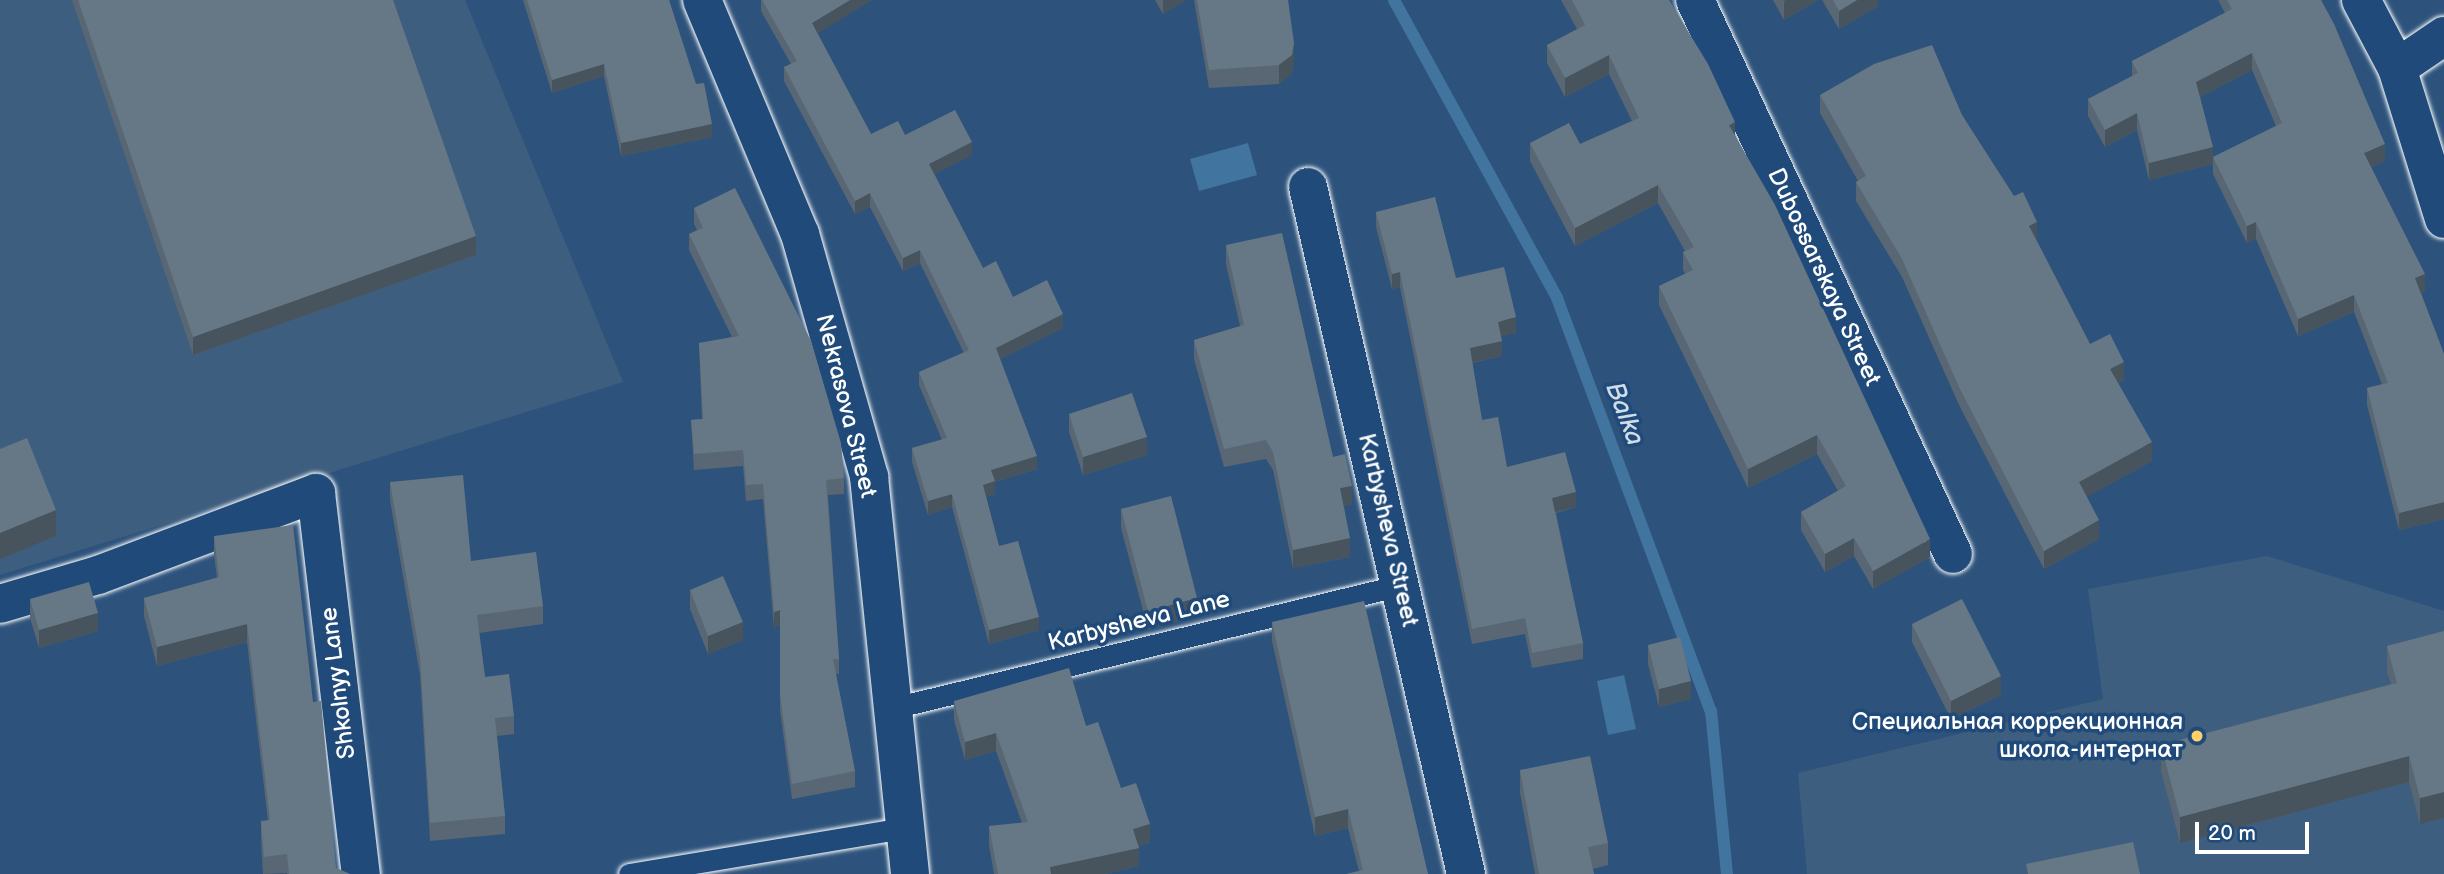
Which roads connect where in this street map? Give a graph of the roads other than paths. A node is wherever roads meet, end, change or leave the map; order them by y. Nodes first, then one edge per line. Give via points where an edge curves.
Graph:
1 (702, 0) edge
2 (1695, 0) edge
3 (2361, 0) edge
4 (2444, 36) edge
5 (2397, 68) junction
6 (1308, 187) dead end
7 (2444, 219) edge
8 (1953, 554) dead end
9 (1401, 585) junction
10 (0, 604) edge
11 (889, 709) junction
12 (904, 828) junction
13 (361, 874) edge
14 (629, 874) edge
15 (910, 874) edge
16 (1466, 874) edge

1 - 11 street, Nekrasova Street via 800,234 869,477
2 - 8 street, Dubossarskaya Street
3 - 5 street
4 - 5 street
5 - 7 street
6 - 9 street, Karbysheva Street
9 - 11 lane, Karbysheva Lane
9 - 16 street, Karbysheva Street
10 - 13 street, Shkolnyy Lane via 316,493
11 - 12 street, Nekrasova Street
12 - 14 lane
12 - 15 street, Nekrasova Street

